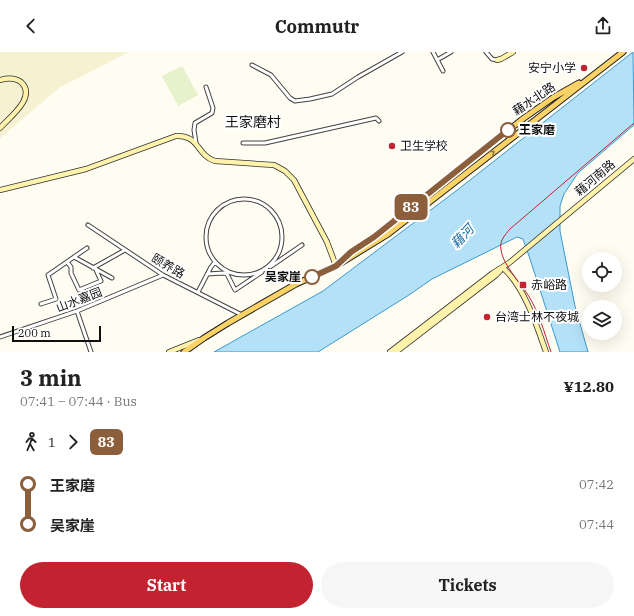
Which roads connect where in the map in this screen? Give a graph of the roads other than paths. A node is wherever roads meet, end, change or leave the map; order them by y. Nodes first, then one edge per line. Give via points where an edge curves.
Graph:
1 (402, 52) edge
2 (433, 52) edge
3 (451, 52) edge
4 (486, 52) edge
5 (513, 52) edge
6 (623, 52) edge
7 (437, 60) junction
8 (497, 60) joint
9 (252, 65) dead end
10 (443, 71) dead end
11 (596, 74) junction
12 (0, 80) edge
13 (206, 87) dead end
14 (379, 121) dead end
15 (0, 128) edge
16 (196, 143) junction
17 (243, 143) dead end
18 (634, 158) edge
19 (0, 190) edge
20 (88, 225) dead end
21 (302, 245) dead end
22 (87, 248) dead end
23 (125, 250) junction
24 (74, 257) junction
25 (67, 262) junction
26 (215, 262) junction
27 (336, 266) junction
28 (502, 268) junction
29 (95, 269) junction
30 (207, 274) junction
31 (163, 275) junction
32 (112, 278) dead end
33 (198, 292) junction
34 (41, 304) dead end
35 (77, 311) junction
36 (243, 315) junction
37 (228, 323) junction
38 (0, 337) edge
39 (204, 338) junction
40 (91, 352) edge
41 (169, 352) edge
42 (184, 352) edge
43 (189, 352) edge
44 (390, 352) edge
45 (396, 352) edge
46 (546, 352) edge

1 - 9 street via 332,94 295,101 271,76
2 - 7 street
3 - 7 street
4 - 8 street via 492,59
5 - 8 main road
6 - 11 main road, 藉水北路
7 - 10 street
27 -> 11 main road, 藉水北路 via 388,234
11 - 27 main road, 藉水北路 via 554,96 524,118
12 - 15 main road via 10,78 20,81 26,95 22,105
13 - 16 street via 213,108 212,112 195,123
14 - 17 street via 376,118 265,143
16 - 19 main road via 189,137 176,136 86,169
16 - 27 main road via 208,159 274,165 286,171 294,180 327,242
18 - 28 main road, 藉河南路
20 - 23 street, 颐养路
21 - 30 street via 236,290 227,274
22 - 24 street
23 - 29 street
23 - 31 street, 颐养路
24 - 25 street
24 - 29 street
25 - 29 street via 79,290 101,281
25 - 34 street via 48,275 56,300
26 - 26 street via 227,271 243,275 259,272 269,266 279,252 282,240 281,228 274,213 261,203 245,199 229,202 218,208 209,222 206,234 208,250
26 - 30 street
27 - 36 main road, 藉水北路 via 296,284
28 - 44 main road
28 - 45 main road
28 - 46 main road via 508,272 525,299
29 - 32 street
30 - 33 street
31 - 33 street, 颐养路
31 - 35 street, 山水嘉园
33 - 36 street, 颐养路
35 - 38 street, 山水嘉园
35 - 40 street
36 - 37 main road, 藉水北路
37 - 39 main road, 藉水北路
37 - 43 main road, 藉水北路
39 - 41 main road
39 - 42 main road, 藉水北路

